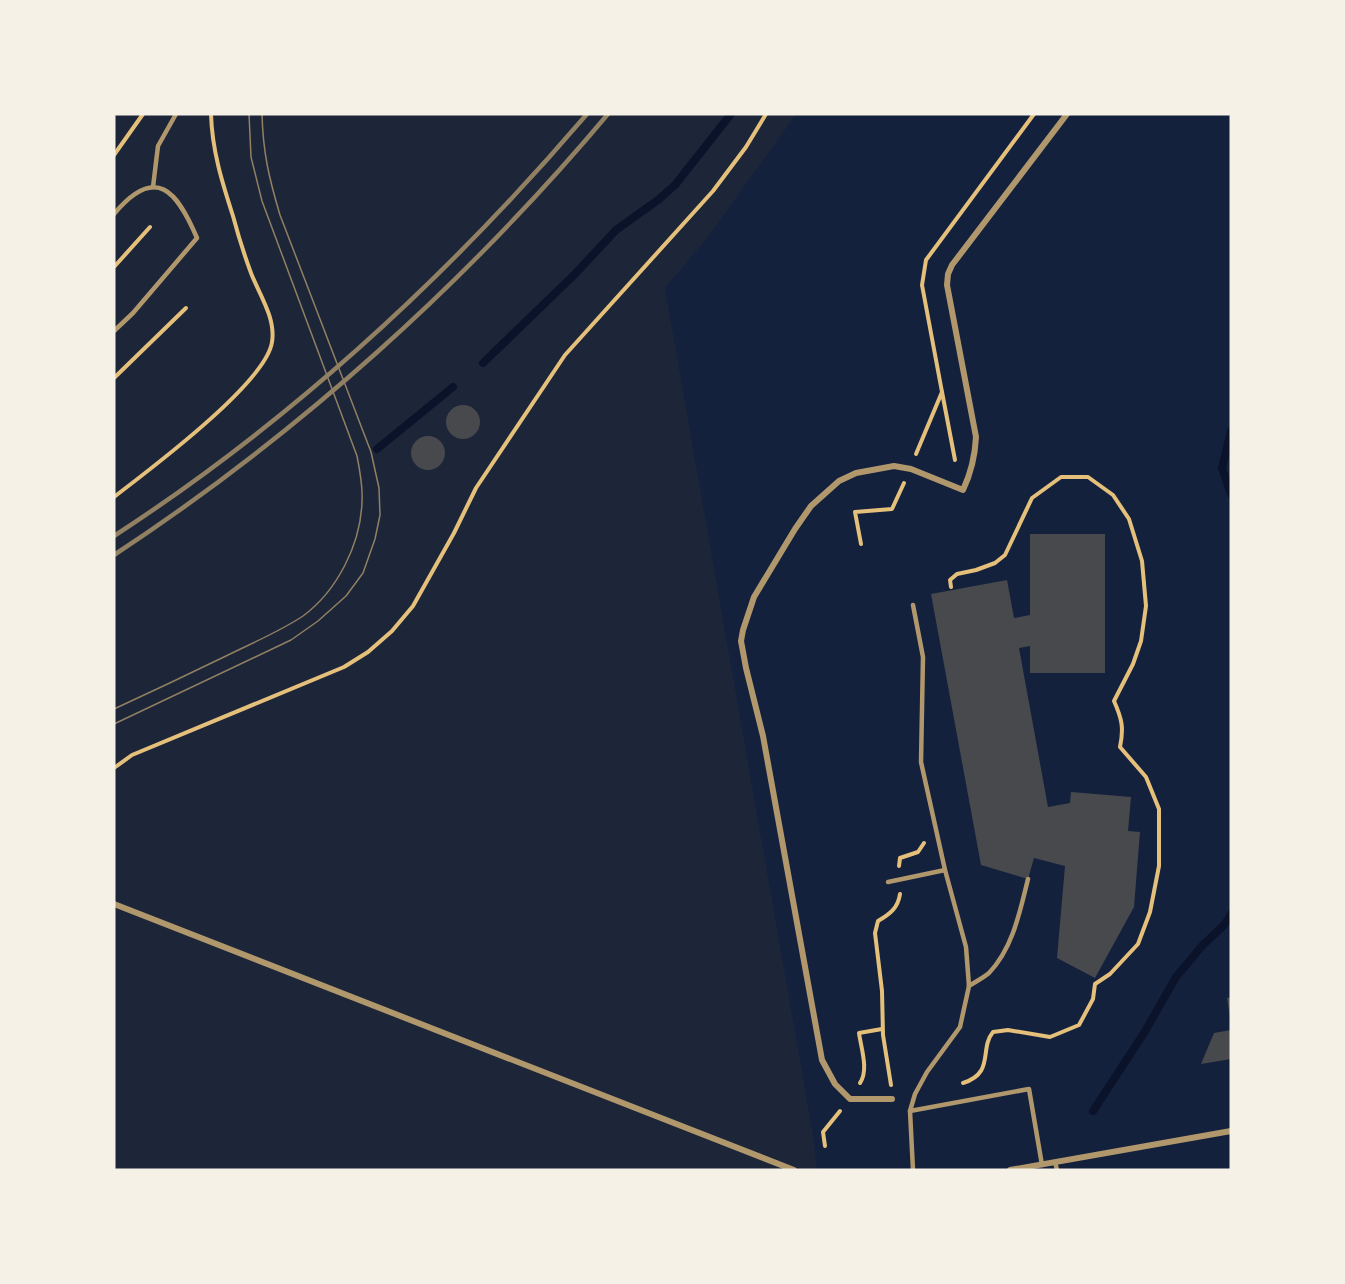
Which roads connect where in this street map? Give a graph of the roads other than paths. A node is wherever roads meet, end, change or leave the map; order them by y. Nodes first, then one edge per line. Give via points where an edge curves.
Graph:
1 (176, 114) edge
2 (1067, 114) edge
3 (153, 187) junction
4 (114, 214) edge
5 (114, 331) edge
6 (913, 604) dead end
7 (945, 870) junction
8 (1028, 879) dead end
9 (888, 882) dead end
10 (114, 904) edge
11 (969, 986) junction
12 (892, 1099) road end
13 (910, 1111) junction
14 (1231, 1131) edge
15 (1055, 1162) junction
16 (1042, 1165) junction
17 (794, 1170) edge
18 (914, 1170) edge
19 (1010, 1170) edge
20 (1057, 1170) edge

1 - 3 lane via 158,146
2 - 12 street via 948,274 976,437 970,476 963,490 894,466 856,473 839,481 812,506 795,529 754,597 741,641 763,736 822,1060 835,1084 850,1100
3 - 4 lane via 132,196
3 - 5 lane via 175,196 197,238
6 - 7 lane via 923,657 921,762
7 - 9 lane
7 - 11 lane via 966,947
8 - 11 lane via 1015,930 1004,953 988,974
10 - 17 street
11 - 13 lane via 960,1028 927,1072
13 - 16 lane via 1029,1089
13 - 18 lane
14 - 15 street
15 - 16 street
15 - 20 lane
16 - 19 street

